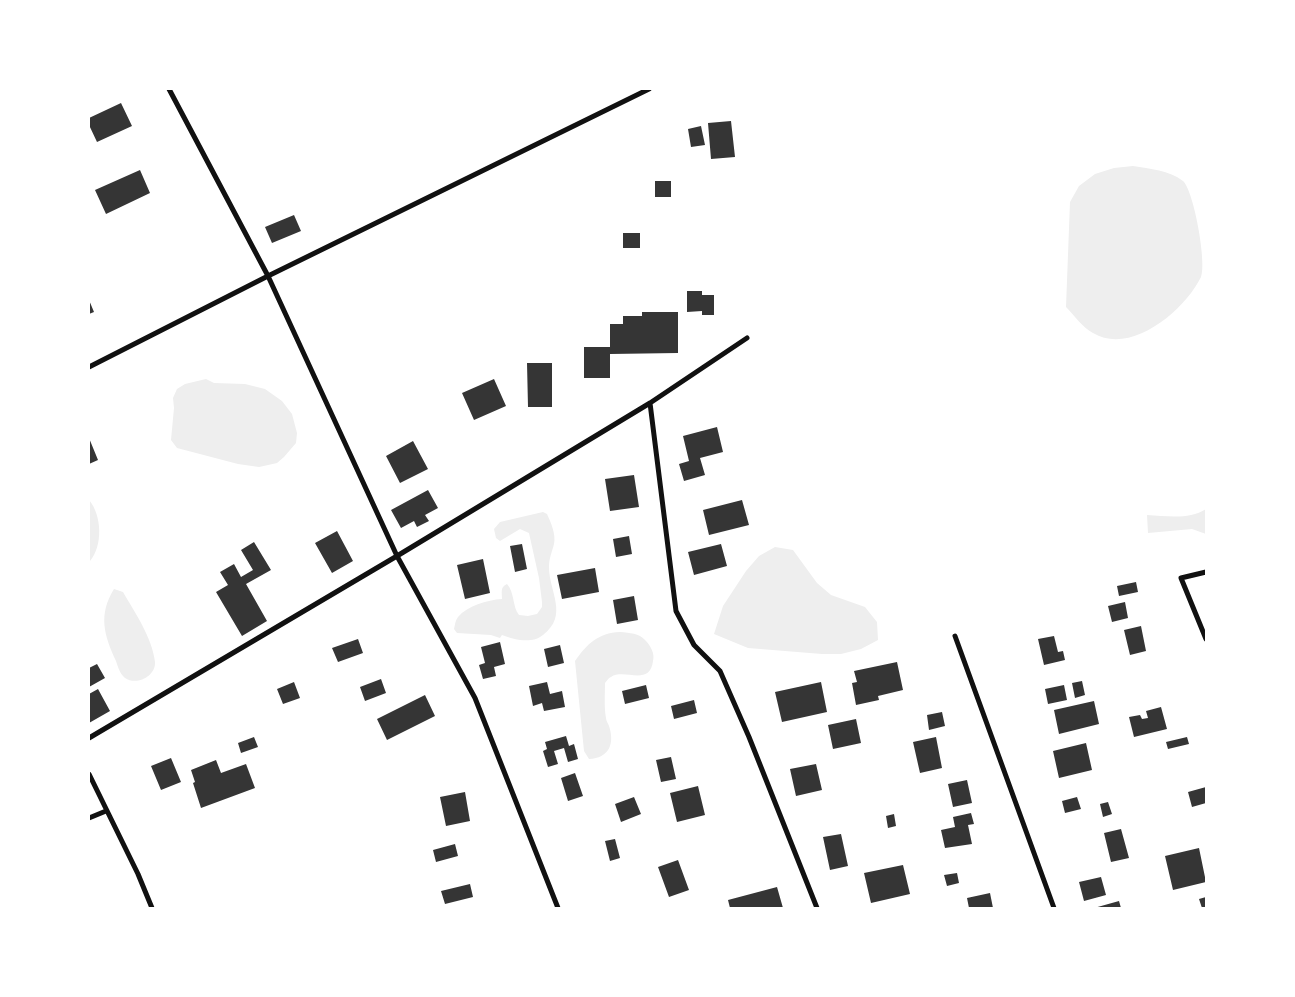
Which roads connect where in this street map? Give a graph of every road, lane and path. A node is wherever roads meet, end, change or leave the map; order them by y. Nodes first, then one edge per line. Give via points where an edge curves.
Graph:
1 (169, 89) edge
2 (649, 89) edge
3 (268, 276) junction
4 (747, 338) dead end
5 (89, 367) edge
6 (650, 403) junction
7 (397, 556) junction
8 (1206, 572) edge
9 (955, 636) dead end
10 (1206, 639) edge
11 (89, 738) edge
12 (89, 774) edge
13 (106, 811) junction
14 (89, 818) edge
15 (152, 908) edge
16 (558, 908) edge
17 (817, 908) edge
18 (1054, 908) edge

1 - 3 street
2 - 3 street
3 - 5 street
3 - 7 street
4 - 6 street
6 - 7 street
6 - 17 street via 676,610 694,644 720,671
7 - 11 street
7 - 16 street via 475,698
8 - 10 street via 1181,578
9 - 18 street
12 - 13 street
13 - 14 street
13 - 15 street

